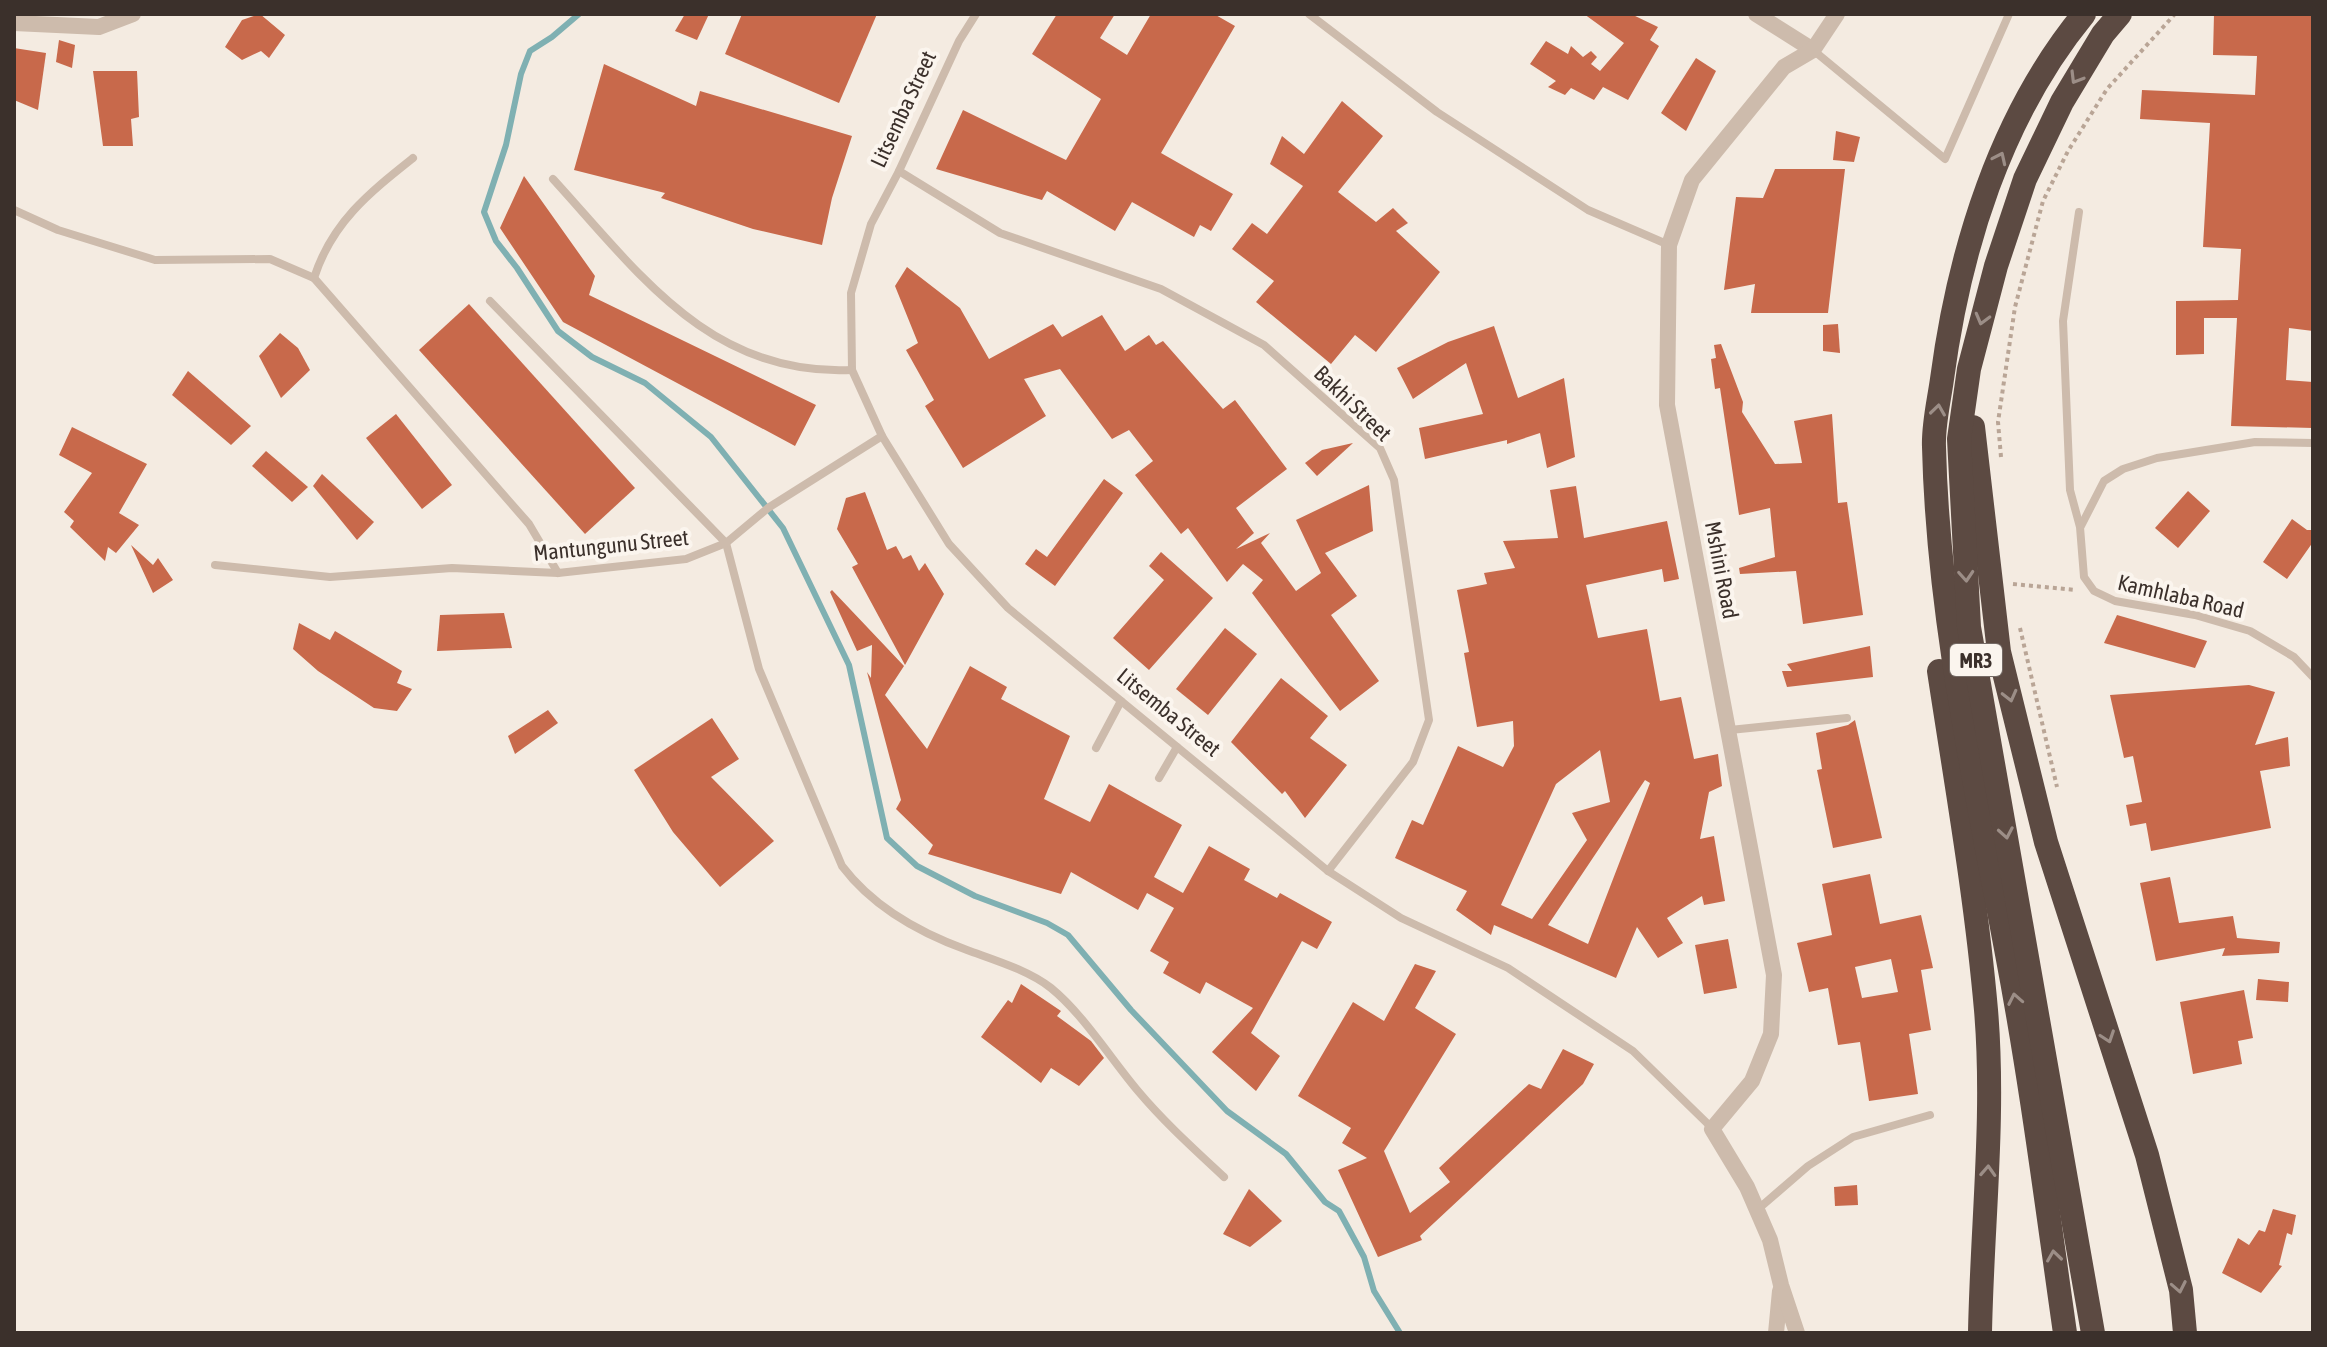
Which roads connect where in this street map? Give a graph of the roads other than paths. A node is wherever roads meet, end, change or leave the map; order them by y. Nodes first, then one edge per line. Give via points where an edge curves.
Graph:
1 (133, 14) edge
2 (976, 14) edge
3 (1309, 14) edge
4 (1756, 14) edge
5 (1837, 14) edge
6 (2009, 14) edge
7 (2084, 14) edge
8 (2120, 14) edge
9 (14, 23) edge
10 (1813, 50) junction
11 (413, 158) dead end
12 (899, 171) junction
13 (553, 179) dead end
14 (14, 210) edge
15 (2079, 212) dead end
16 (1669, 245) junction
17 (314, 278) junction
18 (490, 301) dead end
19 (1969, 369) junction
20 (852, 370) junction
21 (882, 436) junction
22 (1933, 443) junction
23 (2313, 443) edge
24 (2080, 527) junction
25 (726, 543) junction
26 (215, 565) dead end
27 (558, 573) junction
28 (2313, 677) edge
29 (1121, 701) junction
30 (1847, 718) dead end
31 (1730, 730) junction
32 (1177, 747) junction
33 (1096, 748) dead end
34 (1159, 778) dead end
35 (1328, 871) junction
36 (1930, 1115) dead end
37 (1712, 1129) junction
38 (1224, 1177) dead end
39 (1757, 1210) junction
40 (1781, 1285) junction
41 (1776, 1333) edge
42 (1797, 1333) edge
43 (1980, 1333) edge
44 (2065, 1333) edge
45 (2093, 1333) edge
46 (2185, 1333) edge

1 - 9 street via 99,27
2 - 12 lane, Litsemba Street
3 - 16 lane via 1437,112 1588,210
4 - 10 street
5 - 10 street
6 - 10 lane via 1945,159
22 -> 7 highway, MR3 via 1963,261 1995,168 2032,92
8 -> 19 highway, MR3 via 2062,102 2025,179
10 - 16 street, Mshini Road via 1784,67 1692,180
11 - 17 lane via 342,223 323,251
12 - 20 lane, Litsemba Street via 871,224 851,293
12 - 35 lane, Bakhi Street via 1000,233 1161,289 1264,345 1380,448 1394,480 1429,720 1413,762
13 - 20 lane via 659,296 744,352 781,366
14 - 17 lane via 58,230 155,260 270,259
15 - 24 lane, Kamhlaba Road via 2063,321 2070,490
16 - 31 street, Mshini Road via 1667,405
17 - 27 lane via 529,524
18 - 25 lane
19 -> 45 highway, MR3 via 1959,439 1969,627
19 -> 46 highway via 1999,652 2046,842 2147,1155 2181,1290
20 - 21 lane, Litsemba Street
21 - 25 lane, Mantungunu Street via 768,508
21 - 29 lane, Litsemba Street via 949,544 1008,608
43 -> 22 highway via 1989,1146 1986,1011 1932,617 1924,528
44 -> 22 highway, MR3 via 2024,1042 1952,657
23 - 24 lane via 2255,442 2123,469 2104,481
24 - 28 lane, Kamhlaba Road via 2084,577 2094,591 2115,601 2250,631 2294,657
25 - 27 lane, Mantungunu Street via 686,559
25 - 38 lane via 759,669 842,866 859,888 926,932 1050,988 1164,1120
26 - 27 lane, Mantungunu Street via 330,577 452,568
29 - 32 lane, Litsemba Street
29 - 33 lane
30 - 31 lane
31 - 37 street, Mshini Road via 1774,975 1771,1034 1752,1081
32 - 34 lane
32 - 35 lane, Litsemba Street
35 - 37 lane, Litsemba Street via 1401,918 1508,968 1633,1051
36 - 39 lane via 1853,1137 1808,1166
37 - 39 street, Litsemba Street
39 - 40 street, Litsemba Street
40 - 41 street, Litsemba Street
40 - 42 street, Litsemba Street

